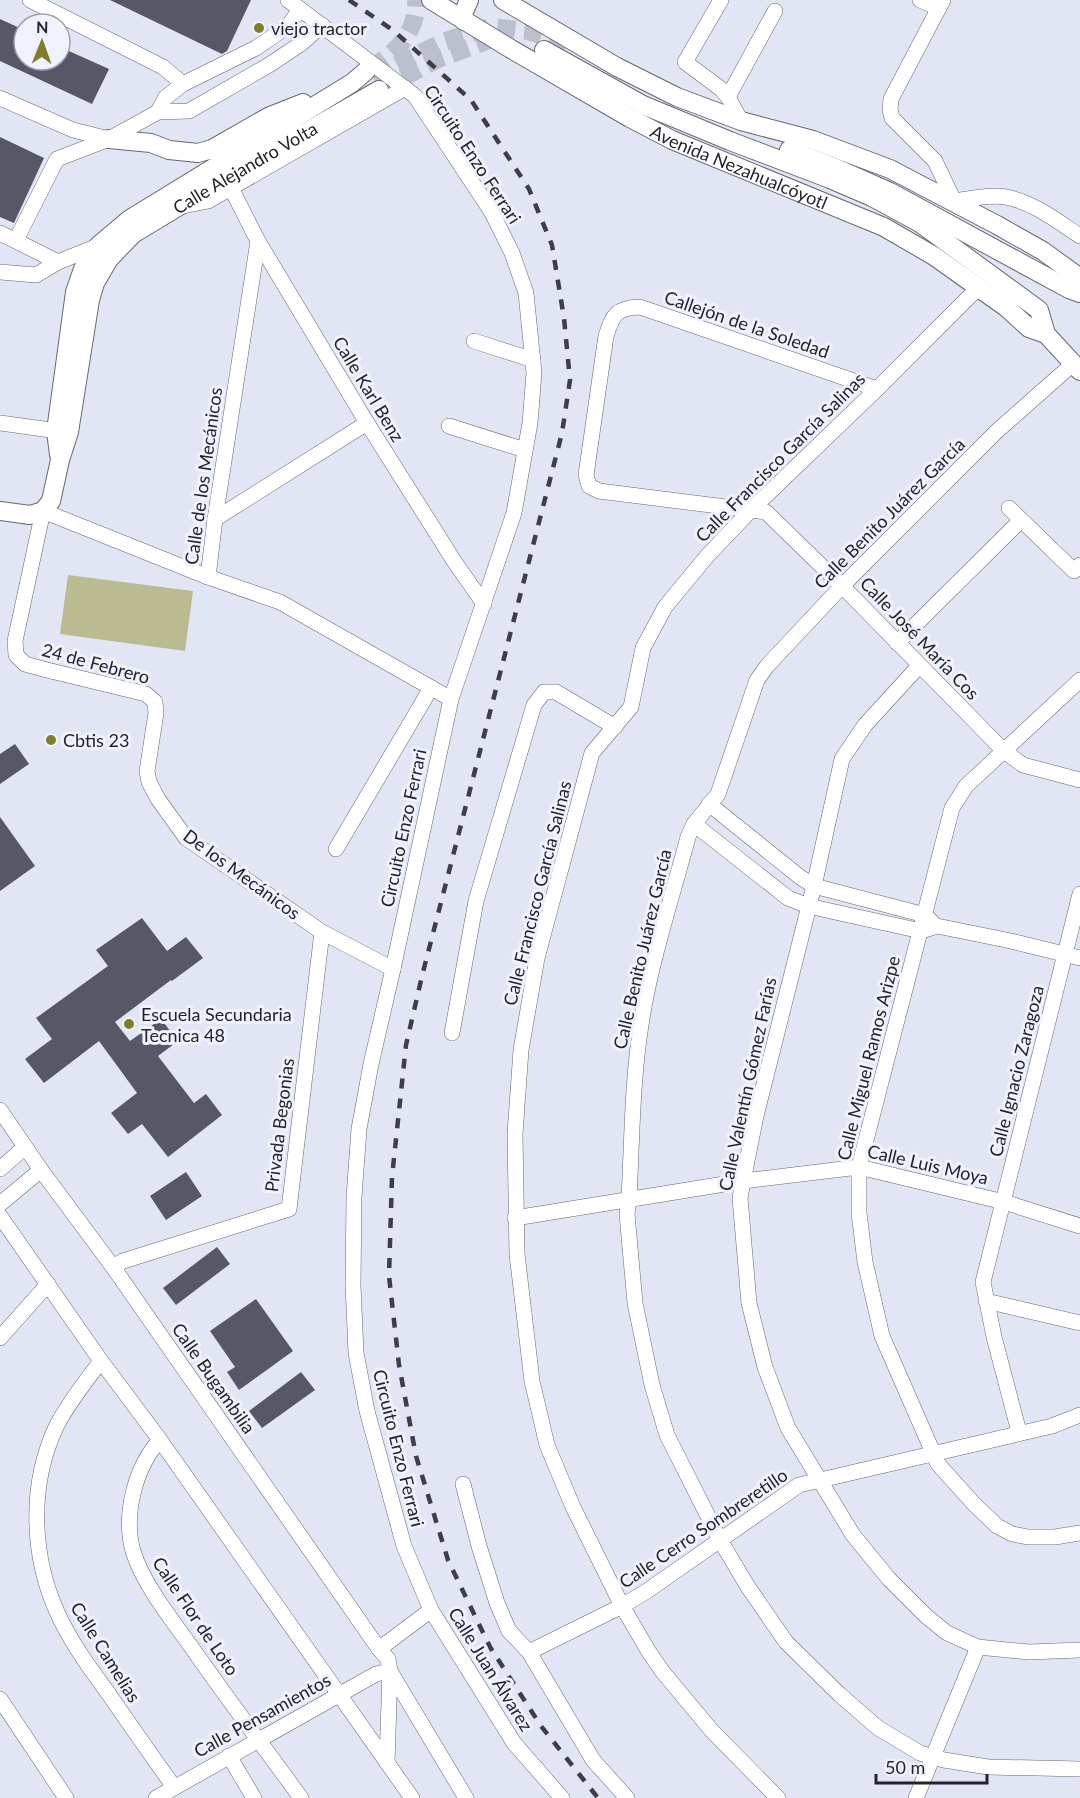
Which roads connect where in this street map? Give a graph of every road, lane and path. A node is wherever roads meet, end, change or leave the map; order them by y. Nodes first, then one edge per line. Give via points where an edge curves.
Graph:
1 (30, 0) edge
2 (431, 0) edge
3 (470, 0) edge
4 (503, 0) edge
5 (721, 0) edge
6 (920, 0) edge
7 (294, 4) edge
8 (941, 4) edge
9 (775, 12) dead end
10 (464, 21) junction
11 (322, 26) junction
12 (566, 48) tunnel mouth
13 (544, 50) tunnel mouth
14 (362, 82) junction
15 (183, 84) junction
16 (405, 88) junction
17 (728, 97) junction
18 (0, 98) edge
19 (158, 112) junction
20 (741, 121) junction
21 (109, 139) junction
22 (231, 188) junction
23 (954, 201) junction
24 (174, 207) junction
25 (0, 232) edge
26 (1080, 236) edge
27 (16, 240) junction
28 (258, 241) junction
29 (106, 248) junction
30 (58, 262) junction
31 (0, 272) edge
32 (1080, 278) edge
33 (979, 287) junction
34 (1080, 293) edge
35 (1046, 334) junction
36 (474, 341) dead end
37 (533, 360) junction
38 (1077, 367) edge
39 (877, 389) junction
40 (0, 423) edge
41 (367, 423) junction
42 (449, 426) dead end
43 (63, 431) junction
44 (525, 450) junction
45 (599, 491) joint
46 (1009, 508) dead end
47 (751, 510) junction
48 (0, 511) edge
49 (43, 511) junction
50 (215, 519) junction
51 (1021, 520) junction
52 (1080, 565) edge
53 (208, 577) junction
54 (842, 586) junction
55 (484, 604) junction
56 (897, 643) junction
57 (25, 664) joint
58 (919, 666) junction
59 (1080, 680) edge
60 (431, 688) junction
61 (451, 699) junction
62 (155, 702) joint
63 (615, 727) junction
64 (1004, 751) junction
65 (1080, 780) edge
66 (709, 804) junction
67 (694, 824) junction
68 (336, 849) dead end
69 (814, 886) junction
70 (1080, 894) edge
71 (808, 906) junction
72 (926, 915) junction
73 (937, 926) junction
74 (921, 931) junction
75 (322, 932) junction
76 (1073, 956) edge
77 (393, 969) junction
78 (452, 1033) dead end
79 (0, 1110) edge
80 (25, 1147) junction
81 (859, 1167) junction
82 (0, 1168) edge
83 (41, 1170) junction
84 (743, 1181) junction
85 (629, 1199) junction
86 (1004, 1202) junction
87 (0, 1204) edge
88 (0, 1216) edge
89 (515, 1218) junction
90 (1080, 1226) edge
91 (113, 1268) junction
92 (48, 1284) junction
93 (986, 1301) junction
94 (1080, 1323) edge
95 (0, 1338) edge
96 (101, 1361) junction
97 (1080, 1415) edge
98 (1019, 1432) junction
99 (160, 1440) junction
100 (934, 1452) junction
101 (819, 1481) junction
102 (463, 1484) dead end
103 (1080, 1533) edge
104 (720, 1540) junction
105 (622, 1605) junction
106 (431, 1610) junction
107 (978, 1647) junction
108 (379, 1649) junction
109 (1080, 1650) edge
110 (530, 1652) junction
111 (390, 1671) junction
112 (340, 1694) junction
113 (0, 1699) edge
114 (258, 1739) junction
115 (229, 1756) junction
116 (932, 1757) junction
117 (387, 1763) junction
118 (1080, 1769) edge
119 (174, 1787) junction
120 (66, 1798) edge
121 (156, 1798) edge
122 (254, 1798) edge
123 (301, 1798) edge
124 (412, 1798) edge
125 (466, 1798) edge
126 (562, 1798) edge
127 (627, 1798) edge
128 (778, 1798) edge
129 (916, 1798) edge

1 - 15 street via 163,67
2 - 10 main road, Avenida Nezahualcóyotl
3 - 10 main road
4 - 20 main road via 677,98
5 - 17 street via 685,62
6 - 8 street
7 - 11 street, Circuito Enzo Ferrari
7 - 15 street via 288,25 256,48
8 - 23 street via 891,99 890,110 892,118 934,161
9 - 17 street
10 - 33 main road, Avenida Nezahualcóyotl via 672,140 884,227
11 - 16 street, Circuito Enzo Ferrari
11 - 19 street via 269,65 189,111
12 - 34 main road, Avenida Nezahualcóyotl via 680,109 890,192
13 - 35 main road, Avenida Nezahualcóyotl via 643,105 851,188 920,223 1039,310
14 - 21 main road via 270,116 198,153
14 - 24 main road, Calle Alejandro Volta
14 - 29 main road, Calle Alejandro Volta via 130,219
15 - 19 street via 165,98
16 - 22 street
16 - 37 street, Circuito Enzo Ferrari via 415,96 491,210 512,253 526,293
17 - 20 street
18 - 21 street via 73,130
19 - 21 street
20 - 23 main road via 813,140 890,169
21 - 27 street via 57,159
22 - 24 street via 208,201
22 - 28 street, Calle Karl Benz
23 - 26 street via 1006,197 1035,207
23 - 32 main road via 1043,251
24 - 29 main road, Calle Alejandro Volta
25 - 27 street
27 - 30 street
28 - 41 street, Calle Karl Benz
28 - 50 street, Calle de los Mecánicos
29 - 30 street
29 - 43 main road, Calle Alejandro Volta via 90,300
30 - 31 street via 36,275
33 - 35 main road, Avenida Nezahualcóyotl via 1029,328
33 - 39 street, Calle Francisco García Salinas
35 - 38 main road, Avenida Nezahualcóyotl
36 - 37 street
37 - 44 street, Circuito Enzo Ferrari
38 - 54 street, Calle Benito Juárez García via 998,431
39 - 45 street, Callejón de la Soledad via 640,307 626,308 612,316 606,336 586,475 589,486
39 - 47 street, Calle Francisco García Salinas
40 - 43 street
41 - 50 street
41 - 55 street, Calle Karl Benz
42 - 44 street
43 - 49 main road, Calle Alejandro Volta via 51,501
44 - 55 street, Circuito Enzo Ferrari via 514,513
45 - 47 street, Calle José María Cos
46 - 51 street
47 - 54 street, Calle José María Cos via 766,512
47 - 63 street, Calle Francisco García Salinas via 665,607 643,648 630,707
48 - 49 main road via 30,515
49 - 53 street, Calle de los Mecánicos
49 - 57 street, Calle Alejandro Volta via 15,641 16,655
50 - 53 street, Calle de los Mecánicos
51 - 52 street via 1074,571
51 - 56 street
53 - 60 street via 280,602
54 - 56 street, Calle José María Cos
54 - 66 street, Calle Benito Juárez García via 757,680 718,794
55 - 61 street, Circuito Enzo Ferrari
56 - 58 street, Calle José María Cos
57 - 62 street, 24 de Febrero via 146,693
58 - 64 street, Calle José María Cos
58 - 69 street, Calle Valentín Gómez Farías via 865,725 842,759
59 - 64 street, Calle Miguel Ramos Arizpe
60 - 61 street
60 - 68 street
61 - 77 street, Circuito Enzo Ferrari
62 - 75 street, De los Mecánicos via 149,782 186,838
63 - 78 street via 556,692 544,692 534,705 476,901
63 - 89 street, Calle Francisco García Salinas via 592,753 537,958 521,1050
64 - 65 street, Calle José María Cos via 1023,765
64 - 72 street, Calle Miguel Ramos Arizpe via 966,786 952,808
66 - 67 street, Calle Benito Juárez García
66 - 69 street
67 - 71 street via 788,898
67 - 85 street, Calle Benito Juárez García via 641,1022
69 - 71 street, Calle Valentín Gómez Farías
69 - 72 street
70 - 76 street, Calle Ignacio Zaragoza
71 - 74 street
71 - 84 street, Calle Valentín Gómez Farías
72 - 73 street
72 - 74 street, Calle Miguel Ramos Arizpe
73 - 74 street
73 - 76 street
74 - 81 street, Calle Miguel Ramos Arizpe
75 - 77 street, De los Mecánicos
75 - 91 street, Privada Begonias via 289,1209 123,1261
76 - 86 street, Calle Ignacio Zaragoza
77 - 106 street, Circuito Enzo Ferrari via 360,1129 353,1208 357,1353 367,1411 404,1546
79 - 80 street, Calle Bugambilia
80 - 82 street
80 - 83 street, Calle Bugambilia
81 - 84 street, Calle Luis Moya
81 - 86 street, Calle Luis Moya
81 - 100 street, Calle Miguel Ramos Arizpe via 865,1262 882,1336
83 - 87 street
83 - 91 street, Calle Bugambilia
84 - 85 street, Calle Luis Moya
84 - 101 street, Calle Valentín Gómez Farías via 740,1198 745,1265 756,1335 788,1428
85 - 89 street, Calle Luis Moya
85 - 104 street, Calle Benito Juárez García via 635,1303 652,1384 667,1435
86 - 90 street, Calle Luis Moya
86 - 93 street, Calle Ignacio Zaragoza via 985,1269
88 - 92 street
89 - 105 street, Calle Francisco García Salinas via 529,1360 547,1444 573,1507
91 - 108 street, Calle Bugambilia
92 - 95 street
92 - 96 street
93 - 94 street
93 - 98 street, Calle Ignacio Zaragoza
96 - 99 street
96 - 119 street, Calle Camelias via 65,1410 42,1467 37,1505 41,1562 51,1597 70,1638
97 - 98 street, Calle Cerro Sombreretillo via 1052,1426
98 - 100 street, Calle Cerro Sombreretillo
99 - 112 street
99 - 114 street, Calle Flor de Loto via 149,1452 132,1498 130,1526 135,1556 166,1612
100 - 101 street, Calle Cerro Sombreretillo
100 - 103 street, Calle Miguel Ramos Arizpe via 938,1464 997,1526 1028,1537
101 - 104 street, Calle Cerro Sombreretillo via 800,1485
101 - 107 street, Calle Valentín Gómez Farías via 853,1535 889,1579 947,1633
102 - 110 street via 497,1603 509,1631
104 - 105 street, Calle Cerro Sombreretillo
104 - 116 street, Calle Benito Juárez García via 786,1642 878,1728
105 - 110 street, Calle Cerro Sombreretillo
105 - 128 street, Calle Francisco García Salinas via 662,1671 712,1731
106 - 108 street, Calle Juan Álvarez
106 - 126 street, Calle Juan Álvarez via 514,1743
107 - 109 street, Calle Valentín Gómez Farías via 1029,1652
107 - 116 street
108 - 111 street, Calle Bugambilia via 388,1659
110 - 127 street via 593,1760
111 - 112 street, Calle Pensamientos via 376,1674
111 - 117 street
111 - 125 street, Calle Bugambilia
112 - 114 street, Calle Pensamientos
112 - 117 street
113 - 120 street
114 - 115 street, Calle Pensamientos
114 - 123 street, Calle Flor de Loto
115 - 119 street, Calle Pensamientos
115 - 122 street
116 - 118 street, Calle Benito Juárez García via 988,1767
116 - 129 street
117 - 124 street
119 - 121 street, Calle Pensamientos

